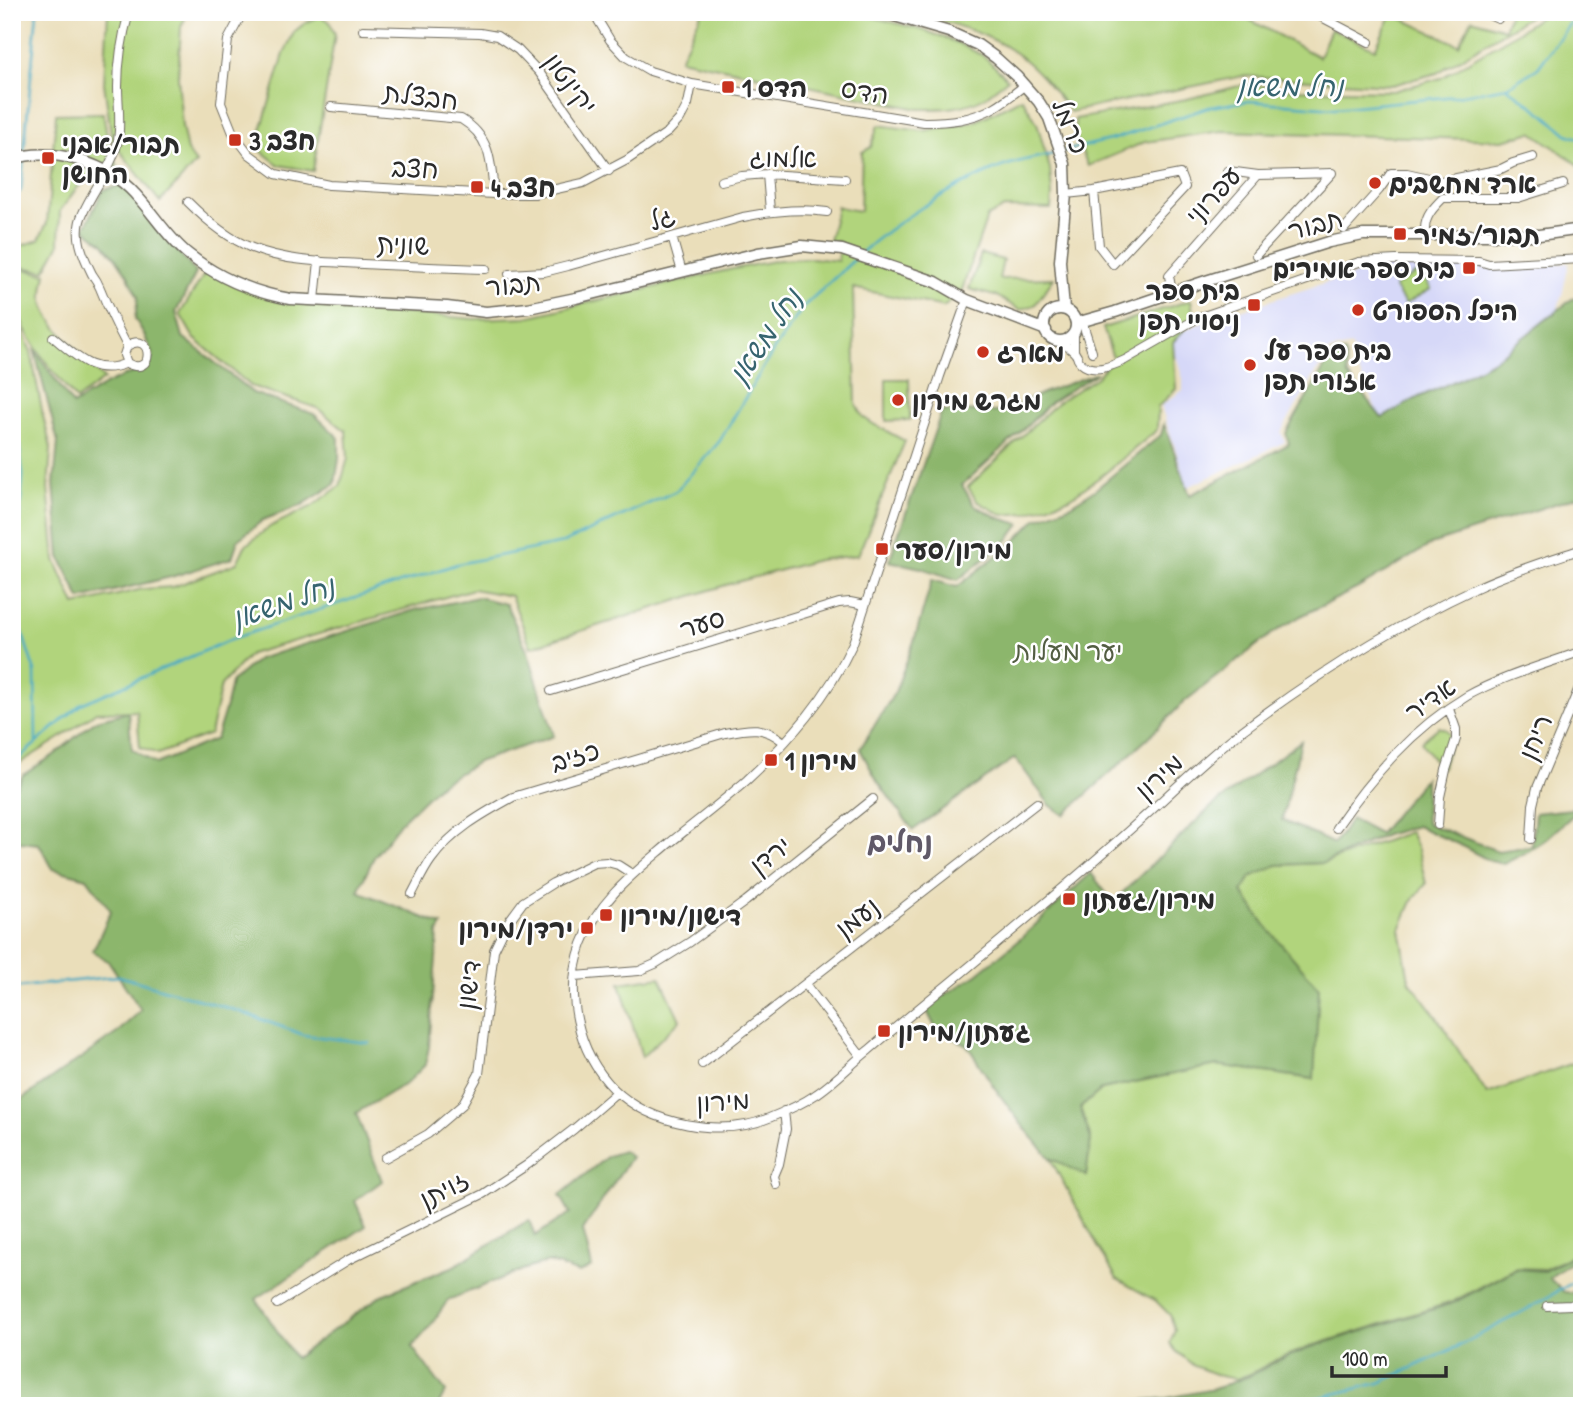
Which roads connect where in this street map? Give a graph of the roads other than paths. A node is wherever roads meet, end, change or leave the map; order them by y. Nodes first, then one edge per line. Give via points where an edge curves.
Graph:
1 (129, 12) edge
2 (243, 12) edge
3 (593, 12) edge
4 (881, 12) edge
5 (1312, 12) edge
6 (1482, 12) edge
7 (1498, 19) dead end
8 (363, 30) dead end
9 (1369, 42) dead end
10 (692, 84) junction
11 (1025, 85) junction
12 (331, 107) dead end
13 (1533, 157) dead end
14 (12, 159) edge
15 (609, 171) junction
16 (1228, 171) dead end
17 (104, 172) junction
18 (767, 174) junction
19 (1258, 175) junction
20 (845, 179) dead end
21 (721, 181) dead end
22 (1442, 181) junction
23 (1563, 184) dead end
24 (1094, 191) junction
25 (494, 194) junction
26 (1066, 194) junction
27 (1443, 198) junction
28 (188, 202) dead end
29 (770, 211) junction
30 (827, 212) dead end
31 (1580, 228) edge
32 (1344, 229) dead end
33 (1420, 234) junction
34 (672, 237) junction
35 (1256, 255) dead end
36 (1582, 259) edge
37 (319, 261) junction
38 (485, 270) dead end
39 (682, 272) junction
40 (509, 274) dead end
41 (1172, 292) junction
42 (315, 300) junction
43 (967, 300) junction
44 (1064, 309) junction
45 (1077, 325) junction
46 (1046, 330) junction
47 (53, 337) dead end
48 (1056, 340) junction
49 (127, 346) junction
50 (1074, 352) junction
51 (1093, 352) dead end
52 (127, 363) junction
53 (1582, 548) edge
54 (865, 605) junction
55 (1581, 651) edge
56 (551, 691) dead end
57 (1448, 709) junction
58 (784, 742) junction
59 (873, 799) dead end
60 (1037, 803) dead end
61 (1438, 825) dead end
62 (1336, 828) dead end
63 (1531, 839) dead end
64 (632, 874) junction
65 (412, 894) dead end
66 (575, 976) junction
67 (805, 984) junction
68 (861, 1056) junction
69 (702, 1064) dead end
70 (617, 1092) junction
71 (784, 1111) junction
72 (385, 1158) dead end
73 (776, 1184) dead end
74 (1582, 1300) edge
75 (277, 1304) dead end
76 (1547, 1306) dead end

1 - 17 street via 119,67 118,139
2 - 25 street, חצב via 228,40 221,103 233,133 276,174 329,185
3 - 10 street, הדס via 626,57 650,71
4 - 11 street, כרמל via 978,45
5 - 9 street
6 - 7 street
8 - 15 street, יקינטון via 497,36 539,72
10 - 11 street, הדס via 924,122 972,117 994,108
10 - 15 street, חצב via 688,104 668,132
11 - 26 street, כרמל via 1049,118 1065,164
12 - 25 street, חבצלת via 461,119 483,139
13 - 22 street
14 - 17 street, תבור via 55,155
15 - 25 street, חצב via 583,183 534,194
16 - 19 street
17 - 42 street, תבור via 126,186 171,239 212,271 254,290
17 - 49 street via 81,215 78,237
18 - 20 street, אלמוג
18 - 21 street, אלמוג
18 - 29 street
19 - 35 street, עפרוני via 1332,173
19 - 41 street, עפרוני via 1169,275
22 - 27 street
22 - 32 street via 1391,173
23 - 27 street via 1518,198
24 - 24 street via 1180,174 1185,187 1113,264 1099,246
24 - 26 street
26 - 44 street, כרמל via 1060,261
27 - 33 street
28 - 37 street, שונית via 229,237 252,248
29 - 30 street, גל
29 - 34 street, גל
31 - 33 street, תבור via 1539,235
33 - 41 street, תבור via 1363,235 1329,242
34 - 39 street
34 - 40 street, גל via 544,272
36 - 50 street via 1489,264 1359,262 1198,318 1113,365 1091,368
37 - 38 street, שונית
37 - 42 street
39 - 42 street, תבור via 528,308 486,312
39 - 43 street, תבור via 802,246 842,250 936,282
41 - 45 street, תבור
43 - 46 street, תבור
43 - 54 street, מירון
44 - 45 street
44 - 46 street via 1047,316
45 - 48 street via 1066,339
45 - 50 street
45 - 51 street
46 - 48 street
47 - 52 street via 97,367
48 - 50 street
49 - 52 street
49 - 52 street via 138,342 148,354 139,366
53 - 68 street, מירון via 1478,587 1321,674 1235,736 1072,881
54 - 56 street, סער via 839,603
54 - 58 street, מירון via 840,671 821,701
55 - 57 street, אדיר via 1503,679
55 - 63 street, ריחן via 1582,676 1537,788
57 - 61 street via 1456,739 1443,783
57 - 62 street, אדיר via 1407,741
58 - 64 street, מירון via 747,779
58 - 65 street, כזיב via 764,730 736,731 513,797 455,833 431,860
59 - 66 street, ירדן via 746,901 655,964 639,971
60 - 67 street, נעמן
64 - 66 street, מירון via 591,925
64 - 72 street, דישון via 618,865 594,863 523,902 494,950 479,1074 462,1105 428,1134
66 - 70 street, מירון via 576,1015 583,1040
67 - 68 street
67 - 69 street, נעמן
68 - 71 street, מירון via 816,1095
70 - 71 street, מירון via 660,1116 707,1128 734,1127
70 - 75 street, זויתן via 527,1165 483,1194 348,1260
71 - 73 street via 786,1129
74 - 76 street

